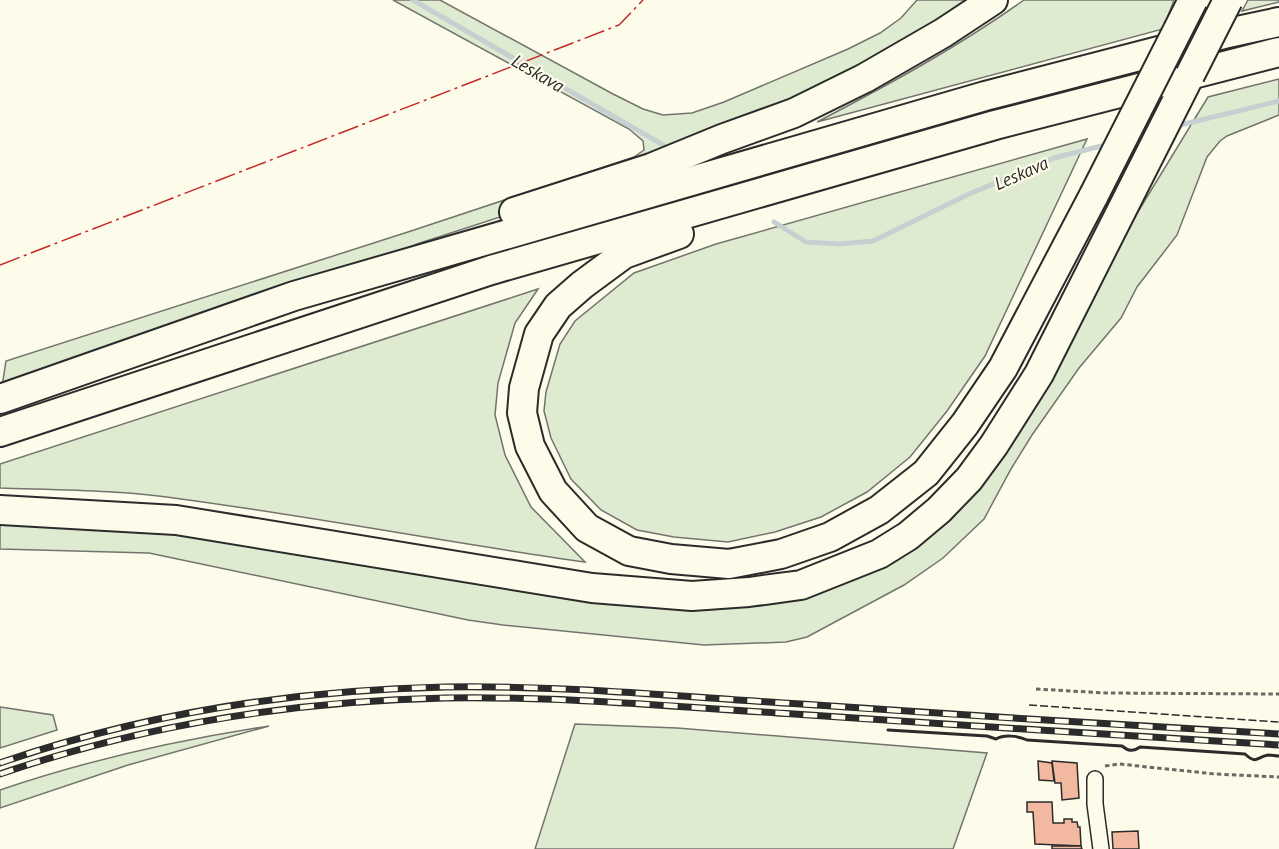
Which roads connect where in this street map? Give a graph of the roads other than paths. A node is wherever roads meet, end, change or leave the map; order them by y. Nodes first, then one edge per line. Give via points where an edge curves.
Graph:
1 (993, 0) edge
2 (1193, 0) edge
3 (1228, 0) edge
4 (1279, 22) edge
5 (1279, 52) edge
6 (770, 189) junction
7 (294, 296) junction
8 (0, 399) edge
9 (0, 432) edge
10 (0, 510) edge
11 (1095, 779) road end
12 (1101, 849) edge

1 - 7 highway via 865,78 794,113 651,168 417,244
2 - 6 highway, bridge via 1003,368 926,473 879,510 830,537 781,554 729,564 629,551 587,528 553,491 530,446 522,413 524,388 539,334 558,306 624,254 707,223
3 - 10 highway, bridge via 1039,374 969,478 939,510 879,554 801,585 692,596 592,588 176,520
4 - 7 highway via 985,96
5 - 6 highway via 995,125
6 - 9 highway via 491,270
7 - 8 highway
11 - 12 street

